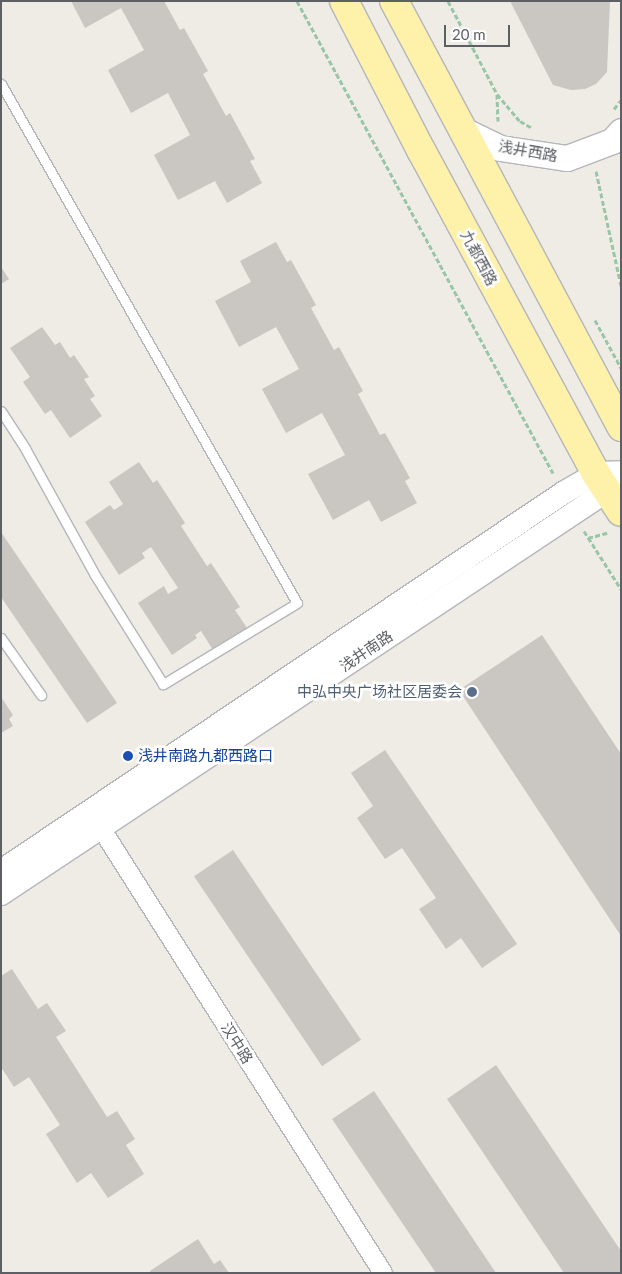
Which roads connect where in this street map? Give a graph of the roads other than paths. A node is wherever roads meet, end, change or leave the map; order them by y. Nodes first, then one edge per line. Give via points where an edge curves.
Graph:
1 (344, 1) edge
2 (394, 1) edge
3 (1, 84) edge
4 (616, 122) edge
5 (461, 129) junction
6 (1, 412) edge
7 (621, 427) edge
8 (613, 494) edge
9 (1, 638) edge
10 (41, 695) dead end
11 (96, 820) junction
12 (1, 872) edge
13 (1, 894) edge
14 (383, 1273) edge

1 - 8 main road, 九都西路 via 420,150
2 - 5 main road
3 - 6 lane via 297,603 163,684 95,575 25,448
4 - 5 main road, 浅井西路 via 612,140 567,158 500,148
5 - 7 main road
8 - 11 street, 浅井南路 via 573,513
8 - 11 street, 浅井南路 via 563,493
9 - 10 lane
11 - 12 street, 浅井南路
11 - 13 street, 浅井南路
11 - 14 street, 汉中路

